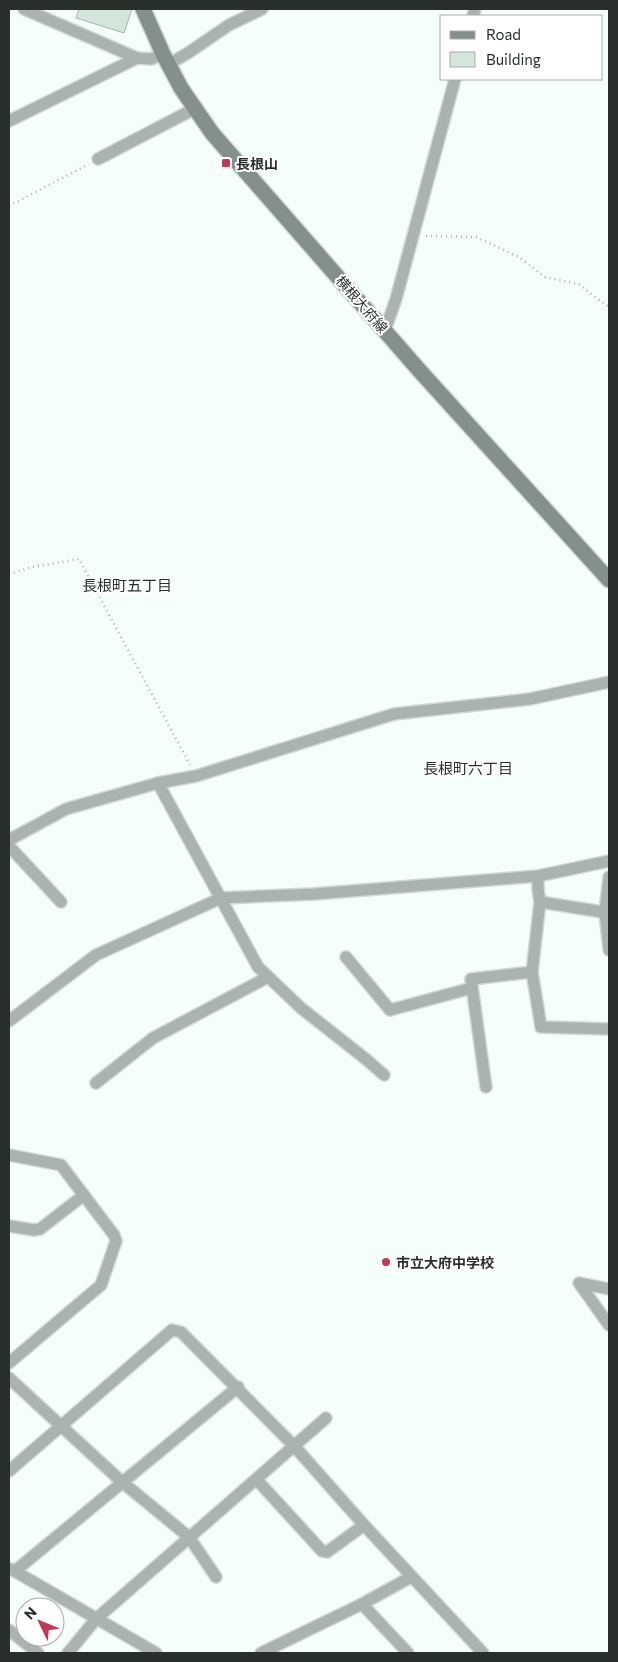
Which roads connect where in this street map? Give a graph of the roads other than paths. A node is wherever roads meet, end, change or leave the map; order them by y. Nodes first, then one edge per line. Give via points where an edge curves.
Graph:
1 (24, 9) edge
2 (144, 9) edge
3 (262, 9) edge
4 (137, 58) junction
5 (166, 59) junction
6 (455, 80) edge
7 (194, 108) junction
8 (9, 121) edge
9 (98, 159) road end
10 (385, 330) junction
11 (609, 580) edge
12 (609, 682) edge
13 (158, 783) junction
14 (9, 840) edge
15 (9, 846) edge
16 (609, 861) edge
17 (538, 876) junction
18 (609, 878) edge
19 (221, 898) junction
20 (61, 902) dead end
21 (540, 902) junction
22 (607, 912) edge
23 (609, 950) edge
24 (346, 957) dead end
25 (532, 972) junction
26 (268, 977) junction
27 (472, 988) junction
28 (9, 1021) edge
29 (609, 1029) edge
30 (384, 1075) dead end
31 (96, 1083) dead end
32 (486, 1087) dead end
33 (9, 1155) edge
34 (84, 1195) junction
35 (9, 1226) edge
36 (609, 1289) edge
37 (609, 1325) edge
38 (9, 1363) edge
39 (9, 1378) edge
40 (238, 1387) junction
41 (326, 1418) dead end
42 (60, 1426) junction
43 (295, 1447) junction
44 (9, 1471) edge
45 (257, 1480) junction
46 (122, 1482) junction
47 (364, 1525) junction
48 (189, 1537) junction
49 (12, 1569) edge
50 (411, 1576) junction
51 (216, 1577) dead end
52 (362, 1604) junction
53 (96, 1619) junction
54 (9, 1630) edge
55 (38, 1653) edge
56 (68, 1653) edge
57 (156, 1653) edge
58 (263, 1653) edge
59 (408, 1653) edge
60 (483, 1653) edge

1 - 4 street
2 - 5 main road, 横根大府線
3 - 5 street via 229,25 188,53
4 - 5 street
4 - 8 street
5 - 7 main road, 横根大府線
6 - 10 street
7 - 9 street
7 - 10 main road, 横根大府線 via 212,133
10 - 11 main road, 横根大府線
12 - 13 street via 530,699 394,714 196,776
13 - 14 street via 66,809
13 - 19 street
15 - 20 street
16 - 17 street
17 - 19 street
17 - 21 street
18 - 22 street
19 - 26 street via 258,967
19 - 28 street via 96,955
21 - 22 street
21 - 25 street
22 - 23 street
24 - 27 street via 390,1010
25 - 27 street via 471,979
25 - 29 street via 541,1027
26 - 30 street
26 - 31 street via 153,1038
27 - 32 street
33 - 34 street via 62,1165
34 - 35 street via 40,1229
34 - 38 street via 116,1241 101,1285
36 - 37 street via 579,1283
39 - 42 street
40 - 42 street via 181,1332 172,1330
40 - 43 street
40 - 46 street
41 - 43 street
42 - 44 street
42 - 46 street
43 - 45 street
43 - 47 street
45 - 47 street via 322,1551 327,1552
45 - 48 street
46 - 48 street
46 - 49 street
47 - 50 street
48 - 51 street
48 - 53 street
49 - 53 street
50 - 52 street
50 - 60 street
52 - 58 street
52 - 59 street
53 - 56 street
53 - 57 street
54 - 55 street

